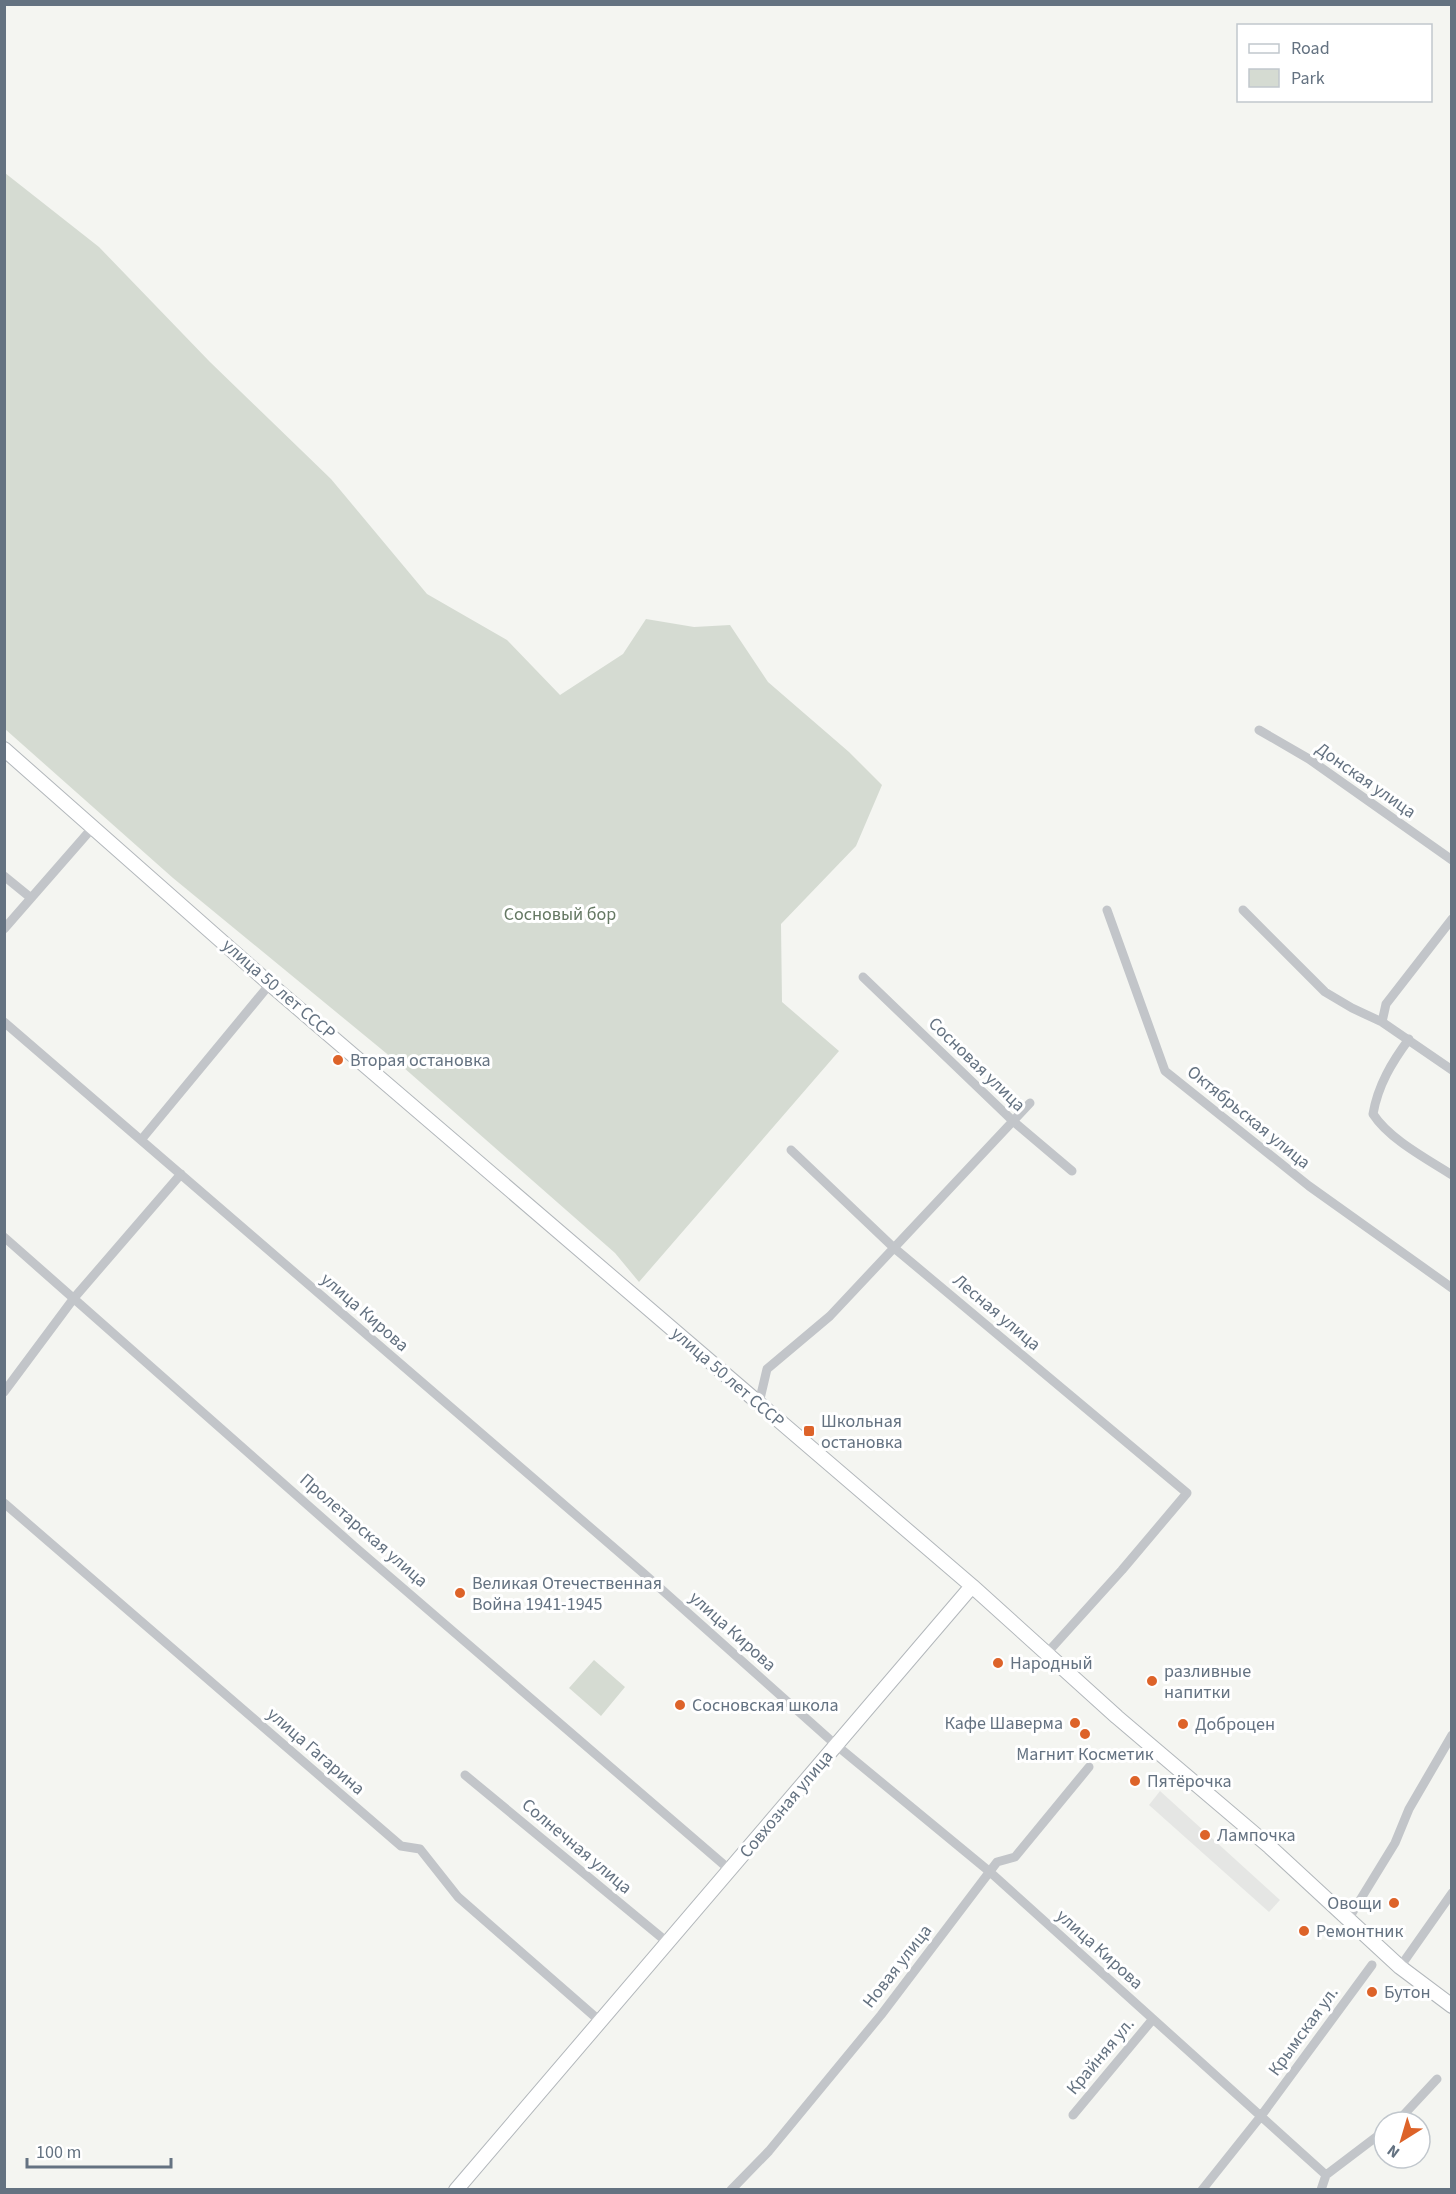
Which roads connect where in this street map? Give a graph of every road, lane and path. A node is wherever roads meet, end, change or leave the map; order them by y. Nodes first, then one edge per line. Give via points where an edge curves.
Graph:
1 (1259, 730) dead end
2 (4, 749) edge
3 (94, 826) junction
4 (1452, 860) edge
5 (4, 876) edge
6 (31, 898) junction
7 (1243, 909) dead end
8 (1107, 910) dead end
9 (1452, 919) edge
10 (4, 929) edge
11 (863, 977) dead end
12 (270, 984) junction
13 (4, 1022) edge
14 (1382, 1022) junction
15 (1409, 1039) junction
16 (1452, 1070) edge
17 (1030, 1103) dead end
18 (1013, 1121) junction
19 (141, 1140) junction
20 (791, 1150) dead end
21 (1072, 1171) dead end
22 (181, 1174) junction
23 (1452, 1175) edge
24 (4, 1237) edge
25 (893, 1247) junction
26 (1452, 1288) edge
27 (74, 1298) junction
28 (4, 1392) edge
29 (759, 1404) junction
30 (4, 1503) edge
31 (972, 1586) junction
32 (1047, 1653) junction
33 (1452, 1735) edge
34 (836, 1745) junction
35 (1089, 1767) dead end
36 (465, 1775) dead end
37 (730, 1870) junction
38 (990, 1872) junction
39 (1452, 1893) edge
40 (1349, 1918) junction
41 (667, 1942) junction
42 (1372, 1965) dead end
43 (1400, 1967) junction
44 (1452, 2006) edge
45 (1153, 2019) junction
46 (600, 2022) junction
47 (1437, 2079) dead end
48 (1408, 2110) edge
49 (1073, 2115) dead end
50 (1261, 2116) junction
51 (1372, 2141) edge
52 (1326, 2175) junction
53 (456, 2190) edge
54 (732, 2190) edge
55 (1202, 2190) edge
56 (1321, 2190) edge

1 - 4 street, Донская улица via 1309,759
2 - 3 main road, улица 50 лет СССР
3 - 6 street
3 - 12 main road, улица 50 лет СССР
5 - 6 street
6 - 10 street
7 - 14 street via 1325,992
8 - 26 street, Октябрьская улица via 1165,1071 1309,1186
9 - 14 street via 1386,1004
11 - 18 street, Сосновая улица
12 - 19 street
12 - 29 main road, улица 50 лет СССР
13 - 19 street, улица Кирова
14 - 15 street
15 - 16 street
15 - 23 street via 1384,1078 1373,1114 1396,1137
17 - 18 street
18 - 21 street, Сосновая улица
18 - 25 street
19 - 22 street, улица Кирова
20 - 25 street, Лесная улица
22 - 27 street
22 - 34 street, улица Кирова
24 - 27 street, Пролетарская улица
25 - 29 street via 830,1316 766,1369
25 - 32 street, Лесная улица via 1188,1492
27 - 28 street
27 - 37 street, Пролетарская улица
29 - 31 main road, улица 50 лет СССР
30 - 46 street, улица Гагарина via 401,1846 420,1849 459,1897
31 - 32 main road, улица 50 лет СССР
31 - 34 main road, Совхозная улица
32 - 40 main road, улица 50 лет СССР
33 - 40 street via 1409,1809 1395,1843
34 - 37 main road, Совхозная улица
34 - 38 street, улица Кирова
35 - 38 street, Новая улица via 1015,1857 997,1862
36 - 41 street, Солнечная улица
37 - 41 main road, Совхозная улица
38 - 45 street, улица Кирова
38 - 54 street, Новая улица via 881,2015
39 - 43 street
40 - 43 main road, улица 50 лет СССР
41 - 46 main road, Совхозная улица
42 - 50 street, Крымская ул.
43 - 44 main road, улица 50 лет СССР
45 - 49 street, Крайняя ул.
45 - 50 street, улица Кирова
46 - 53 main road, Совхозная улица
47 - 48 street
50 - 52 street, улица Кирова
50 - 55 street, Крымская ул.
51 - 52 street
52 - 56 street

